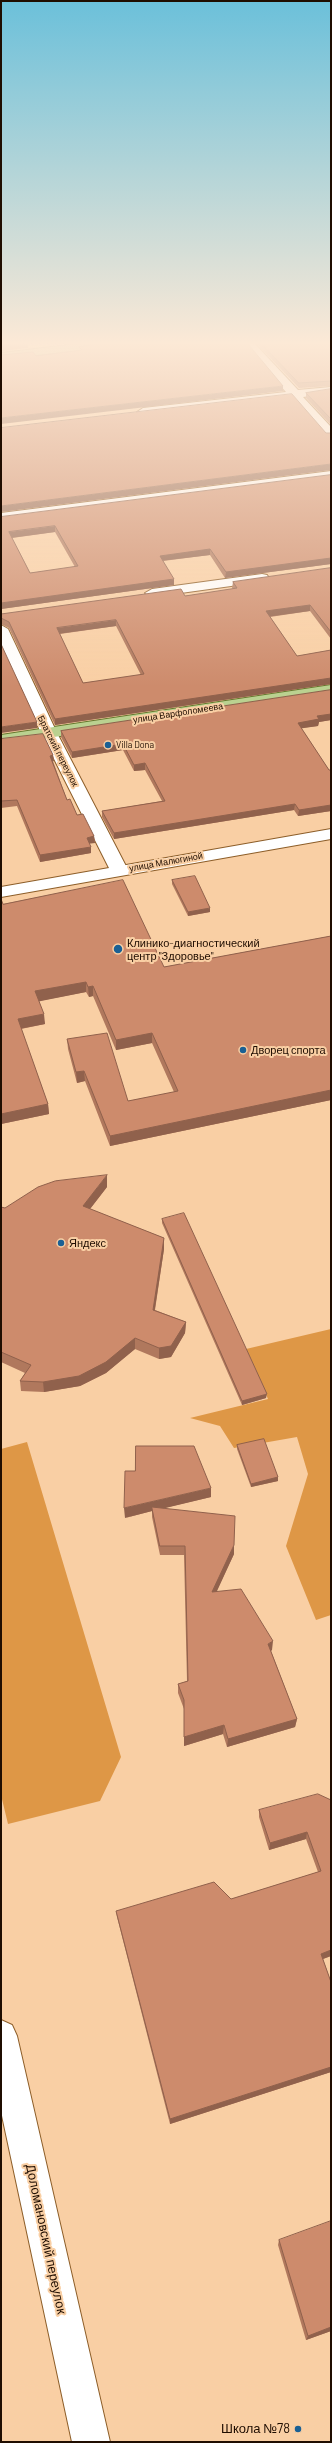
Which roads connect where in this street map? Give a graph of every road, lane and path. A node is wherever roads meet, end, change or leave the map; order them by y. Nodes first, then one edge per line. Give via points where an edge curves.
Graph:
1 (331, 475) edge
2 (1, 517) edge
3 (276, 576) edge
4 (135, 596) edge
5 (1, 629) edge
6 (331, 690) edge
7 (49, 733) junction
8 (1, 740) edge
9 (331, 834) edge
10 (119, 870) junction
11 (1, 892) edge
12 (1, 2036) edge
13 (91, 2442) edge

1 - 2 street
3 - 4 street
5 - 7 street, Братский переулок
6 - 7 main road, улица Варфоломеева
7 - 8 main road, улица Варфоломеева
7 - 10 street, Братский переулок
9 - 10 street, улица Малюгиной
10 - 11 street, улица Малюгиной
12 - 13 street, Доломановский переулок

